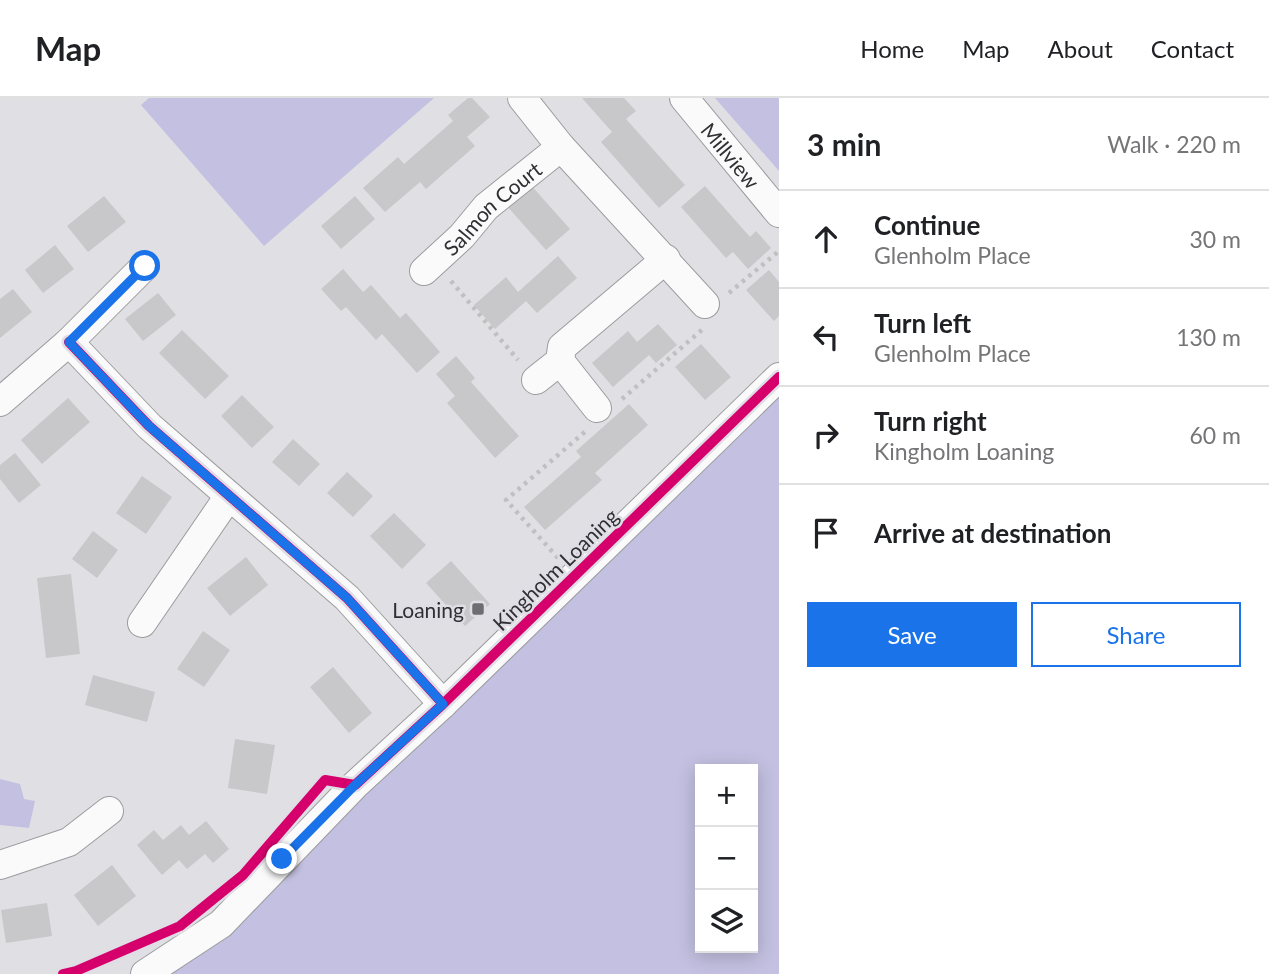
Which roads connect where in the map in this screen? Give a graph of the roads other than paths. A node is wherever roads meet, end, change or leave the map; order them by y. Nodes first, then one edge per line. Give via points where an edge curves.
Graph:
1 (522, 98) edge
2 (684, 98) edge
3 (561, 147) junction
4 (779, 213) edge
5 (666, 259) junction
6 (145, 266) dead end
7 (429, 266) road end
8 (705, 304) dead end
9 (69, 342) junction
10 (560, 361) junction
11 (779, 377) edge
12 (536, 380) road end
13 (0, 402) edge
14 (597, 408) dead end
15 (229, 496) junction
16 (142, 623) dead end
17 (443, 704) junction
18 (108, 811) dead end
19 (0, 865) edge
20 (145, 974) edge

1 - 3 street, Salmon Court
2 - 4 street, Millview
3 - 5 street, Salmon Court
3 - 7 street, Salmon Court via 486,207
5 - 8 street, Salmon Court
5 - 10 street via 562,347
6 - 9 street
9 - 13 street
9 - 15 street via 149,426
10 - 12 street
10 - 14 street
11 - 17 street, Kingholm Loaning
15 - 16 street
15 - 17 street via 347,598
17 - 20 street, Kingholm Loaning via 355,785 222,924
18 - 19 street via 69,842

